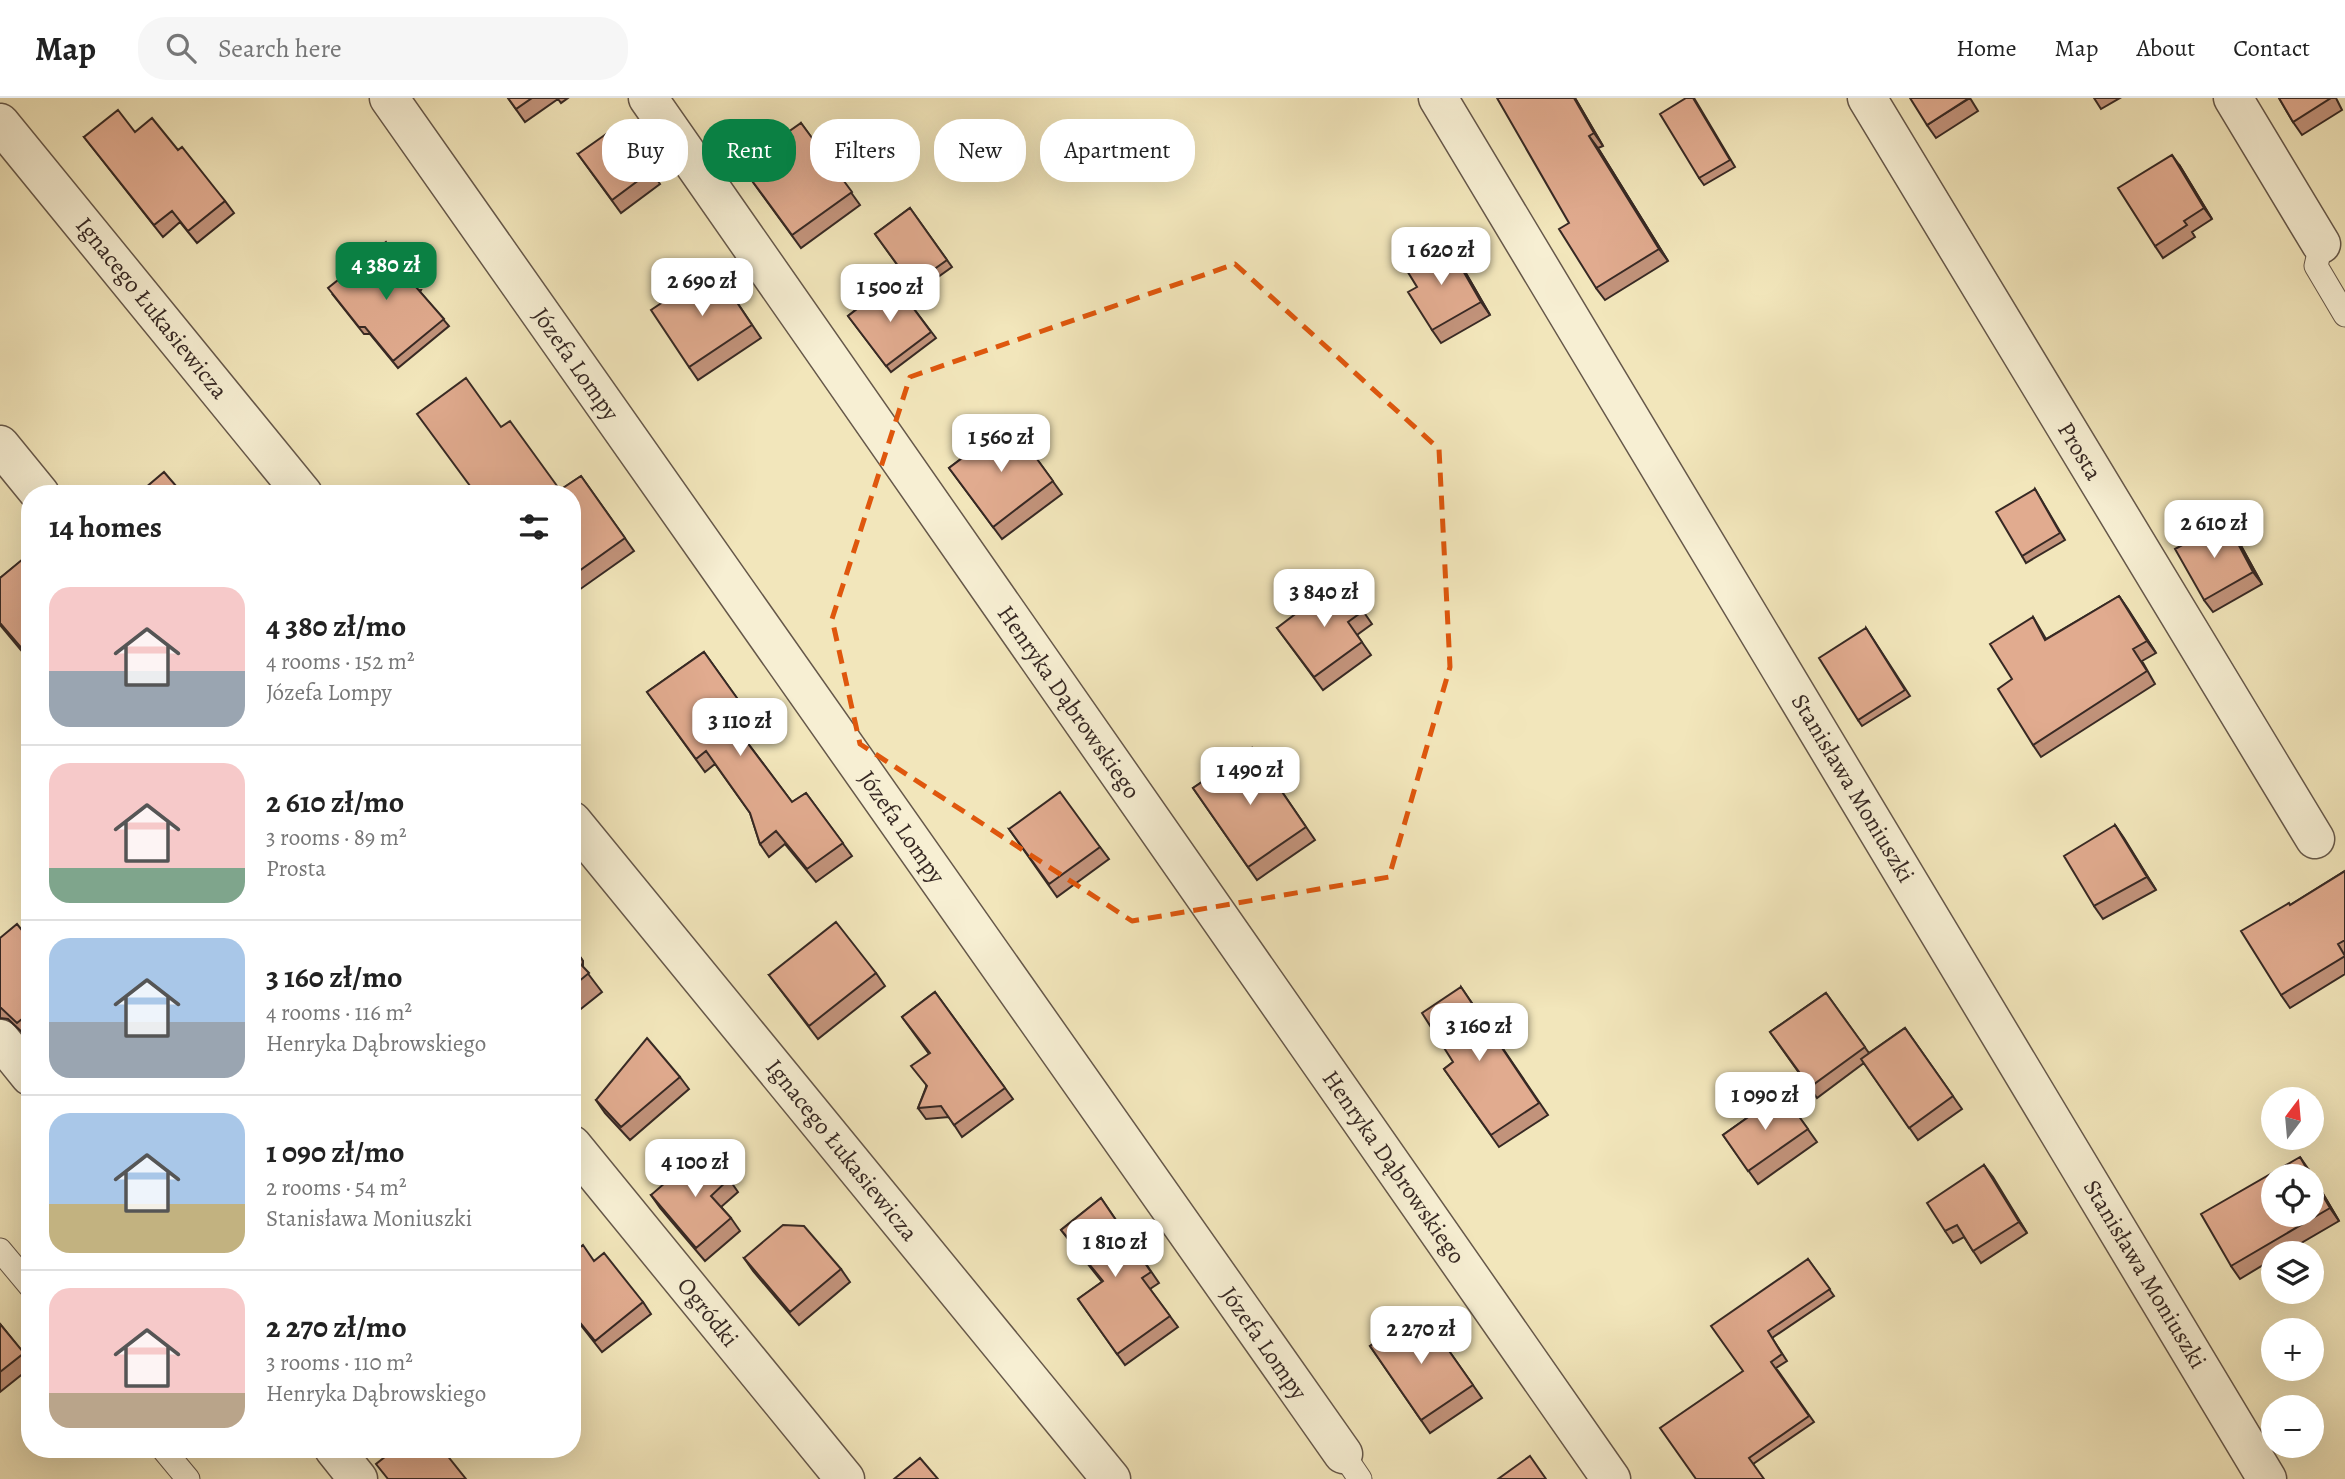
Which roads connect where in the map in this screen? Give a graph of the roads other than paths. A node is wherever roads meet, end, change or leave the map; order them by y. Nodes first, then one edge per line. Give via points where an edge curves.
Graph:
1 (389, 98) edge
2 (648, 98) edge
3 (1437, 98) edge
4 (1867, 98) edge
5 (2233, 98) edge
6 (0, 123) edge
7 (2321, 244) joint
8 (2345, 314) edge
9 (0, 445) edge
10 (33, 485) edge
11 (296, 485) edge
12 (581, 832) edge
13 (2315, 839) dead end
14 (0, 1039) edge
15 (21, 1065) edge
16 (581, 1157) edge
17 (0, 1250) edge
18 (21, 1275) edge
19 (170, 1458) edge
20 (341, 1458) edge
21 (1351, 1466) edge
22 (188, 1479) edge
23 (358, 1479) edge
24 (845, 1479) edge
25 (1111, 1479) edge
26 (1611, 1479) edge
27 (2267, 1479) edge

1 - 21 street, Józefa Lompy
2 - 26 street, Henryka Dąbrowskiego
3 - 27 street, Stanisława Moniuszki
4 - 13 street, Prosta
5 - 7 street
6 - 11 street, Ignacego Łukasiewicza
7 - 8 lane via 2316,266
9 - 10 street
12 - 25 street, Ignacego Łukasiewicza
14 - 15 street
16 - 24 street, Ogródki
17 - 18 lane
19 - 22 lane
20 - 23 street

